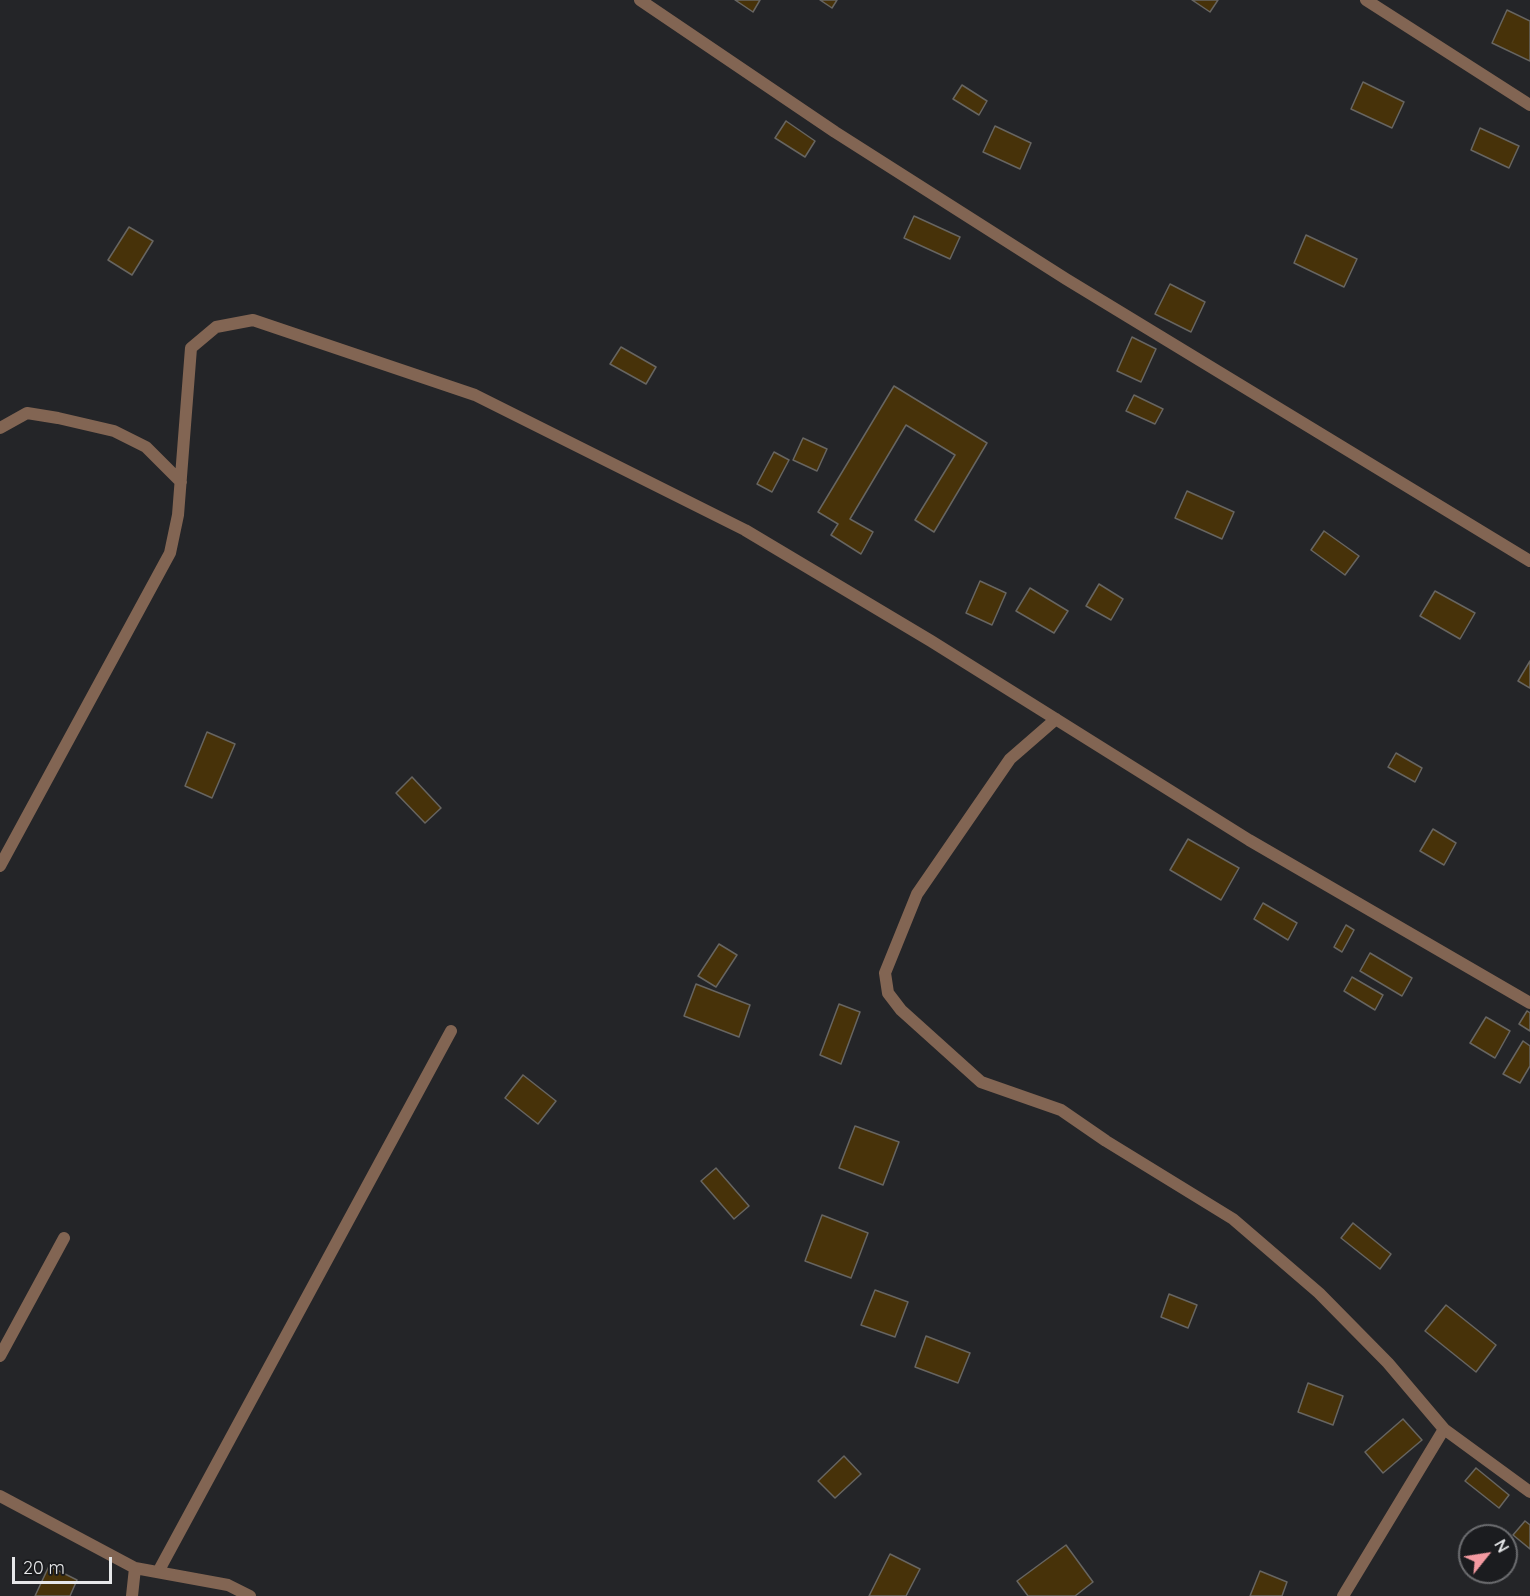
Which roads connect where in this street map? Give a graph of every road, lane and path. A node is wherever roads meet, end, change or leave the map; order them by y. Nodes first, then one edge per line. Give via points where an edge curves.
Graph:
1 (640, 0) edge
2 (1366, 0) edge
3 (1530, 105) edge
4 (0, 428) edge
5 (181, 482) junction
6 (1530, 561) edge
7 (1056, 719) junction
8 (0, 866) edge
9 (1530, 1003) edge
10 (451, 1030) dead end
11 (64, 1238) dead end
12 (0, 1356) edge
13 (1444, 1429) junction
14 (1530, 1492) edge
15 (0, 1496) edge
16 (135, 1568) junction
17 (158, 1572) junction
18 (132, 1596) edge
19 (250, 1596) edge
20 (1343, 1596) edge

1 - 6 street via 835,132 1066,279
2 - 3 street
4 - 5 street via 27,413 114,431 146,447
5 - 7 street via 191,348 216,327 253,320 475,395 649,481 745,530
5 - 8 street via 170,553
7 - 9 street via 1249,840
7 - 13 street via 1010,759 917,894 885,973 888,993 901,1010 981,1082 1061,1110 1233,1219 1319,1293 1388,1363
10 - 17 street
11 - 12 street
13 - 14 street
13 - 20 street
15 - 16 street
16 - 17 street
16 - 18 street
17 - 19 street via 228,1585

